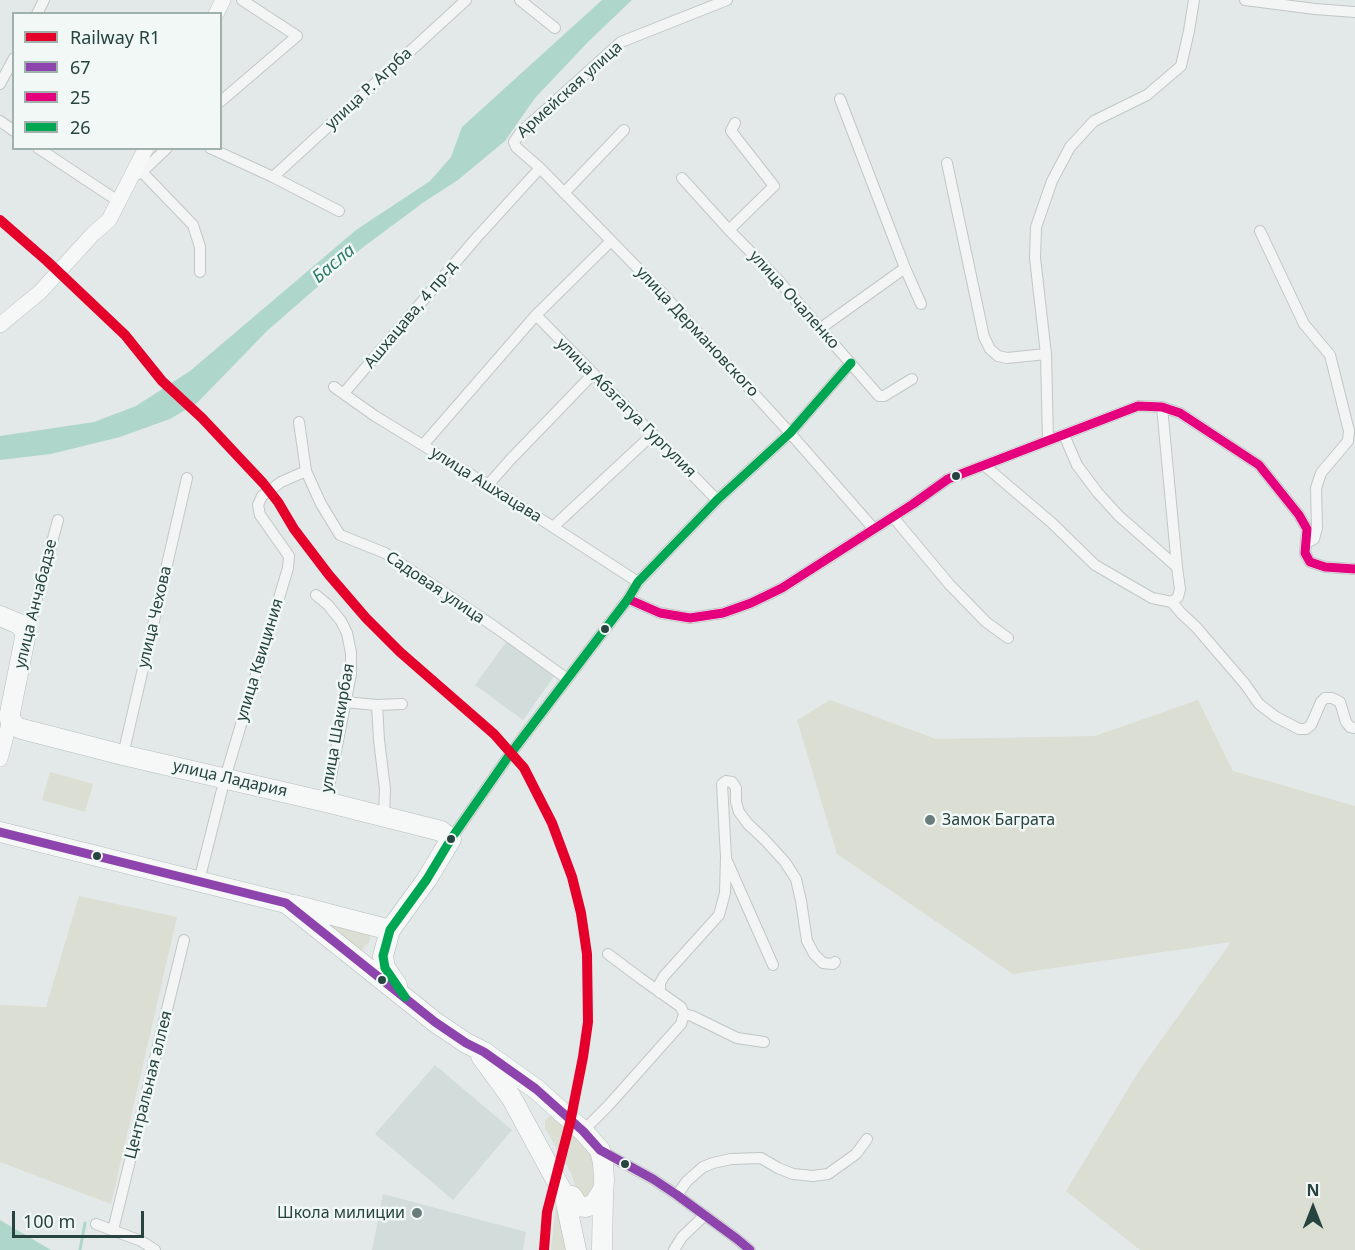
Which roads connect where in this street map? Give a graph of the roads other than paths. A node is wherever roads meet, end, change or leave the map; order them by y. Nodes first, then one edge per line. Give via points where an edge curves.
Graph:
1 (242, 0) edge
2 (466, 0) edge
3 (520, 0) edge
4 (727, 0) edge
5 (1194, 0) edge
6 (1245, 0) edge
7 (1355, 12) edge
8 (555, 28) dead end
9 (12, 62) edge
10 (0, 84) edge
11 (840, 99) dead end
12 (222, 100) edge
13 (735, 123) dead end
14 (624, 130) dead end
15 (514, 142) joint
16 (41, 150) edge
17 (145, 150) edge
18 (164, 150) edge
19 (214, 150) edge
20 (947, 163) dead end
21 (540, 168) junction
22 (137, 171) junction
23 (273, 177) junction
24 (682, 178) dead end
25 (564, 193) junction
26 (117, 201) junction
27 (339, 211) dead end
28 (729, 230) junction
29 (1260, 231) dead end
30 (611, 241) junction
31 (905, 268) junction
32 (200, 272) dead end
33 (921, 304) dead end
34 (536, 315) junction
35 (0, 325) edge
36 (821, 328) junction
37 (1046, 354) junction
38 (851, 363) junction
39 (592, 374) junction
40 (912, 379) dead end
41 (334, 387) dead end
42 (344, 393) junction
43 (1162, 407) junction
44 (299, 422) dead end
45 (790, 433) junction
46 (653, 434) junction
47 (1064, 435) junction
48 (1048, 441) junction
49 (423, 445) junction
50 (985, 466) junction
51 (306, 471) junction
52 (188, 478) dead end
53 (488, 485) junction
54 (717, 500) junction
55 (893, 517) junction
56 (58, 520) dead end
57 (553, 527) junction
58 (874, 529) junction
59 (1306, 543) junction
60 (1177, 567) junction
61 (1355, 569) edge
62 (638, 582) junction
63 (316, 595) dead end
64 (628, 599) junction
65 (1172, 602) junction
66 (0, 616) edge
67 (26, 637) junction
68 (1008, 638) dead end
69 (566, 678) junction
70 (344, 702) junction
71 (402, 704) dead end
72 (377, 705) junction
73 (10, 720) junction
74 (1355, 728) edge
75 (123, 755) junction
76 (0, 759) edge
77 (225, 778) junction
78 (326, 802) junction
79 (384, 817) junction
80 (0, 832) edge
81 (451, 839) junction
82 (726, 857) junction
83 (199, 881) junction
84 (286, 903) junction
85 (390, 930) junction
86 (184, 940) dead end
87 (608, 954) dead end
88 (835, 962) dead end
89 (773, 965) dead end
90 (660, 993) junction
91 (405, 997) junction
92 (684, 1014) junction
93 (764, 1042) dead end
94 (473, 1048) junction
95 (505, 1090) junction
96 (559, 1109) junction
97 (537, 1126) junction
98 (583, 1131) junction
99 (867, 1139) dead end
100 (600, 1150) junction
101 (603, 1190) junction
102 (677, 1195) junction
103 (572, 1196) junction
104 (705, 1215) junction
105 (96, 1224) dead end
106 (113, 1230) junction
107 (576, 1248) edge
108 (154, 1250) edge
109 (602, 1250) edge
110 (674, 1250) edge
111 (750, 1250) edge

1 - 12 street via 297,36
2 - 23 street, улица Р. Агрба
3 - 8 street
4 - 15 street, Армейская улица via 621,42
5 - 37 street via 1180,66 1147,95 1094,121 1070,147 1052,181 1036,227 1035,258
6 - 7 street
9 - 10 street
11 - 31 street
13 - 28 street via 731,130 774,186
14 - 25 street
15 - 21 street, улица Дермановского
16 - 26 street
17 - 22 street
18 - 22 street
19 - 23 street
20 - 37 street via 984,338 998,356
21 - 25 street, улица Дермановского
21 - 42 street, Ашхацава, 4 пр-д
22 - 26 street
22 - 32 street via 193,225 200,247
23 - 27 street
24 - 28 street, улица Очаленко
25 - 30 street, улица Дермановского
26 - 35 street via 109,220 40,292
28 - 36 street, улица Очаленко
29 - 59 street via 1304,324 1330,355 1349,431 1348,441 1321,473 1316,488 1317,528 1314,539
30 - 34 street
30 - 45 street, улица Дермановского
31 - 33 street
31 - 36 street
34 - 39 street, улица Абзгагуа Гургулия
34 - 49 street
36 - 38 street, улица Очаленко
37 - 48 street
38 - 40 street, улица Очаленко via 879,396
38 - 45 street
39 - 46 street, улица Абзгагуа Гургулия
39 - 53 street
41 - 42 street, улица Ашхацава
42 - 49 street, улица Ашхацава
43 - 47 street via 1138,406
43 - 59 street via 1180,412 1259,465 1307,529
43 - 60 street
44 - 51 street, Садовая улица
45 - 54 street
45 - 58 street, улица Дермановского
46 - 54 street, улица Абзгагуа Гургулия
46 - 57 street
47 - 48 street
47 - 60 street via 1077,465 1098,493
48 - 50 street
49 - 53 street, улица Ашхацава
50 - 55 street via 948,479
50 - 65 street via 1095,566 1152,598
51 - 69 street, Садовая улица via 340,535 385,553
51 - 77 street, улица Квициния via 281,482 262,496 258,505 260,515 289,556 288,568
52 - 75 street, улица Чехова
53 - 57 street, улица Ашхацава
54 - 62 street
55 - 58 street
55 - 68 street via 950,585 986,622
56 - 67 street, улица Анчабадзе
57 - 62 street, улица Ашхацава
58 - 64 street via 782,588 723,613 690,618 660,613
59 - 61 street via 1305,553 1310,561 1325,567
60 - 65 street via 1180,590
62 - 64 street
63 - 70 street, улица Шакирбая via 347,633 351,674
64 - 69 street
65 - 74 street via 1259,704 1276,717 1306,729 1321,702 1332,698 1340,702 1346,722
66 - 67 highway via 19,624
67 - 73 highway, улица Анчабадзе
69 - 81 street
70 - 72 street
70 - 78 street, улица Шакирбая
71 - 72 street
72 - 79 street
73 - 75 highway, улица Ладария via 22,729
73 - 76 street, улица Анчабадзе
75 - 77 highway, улица Ладария
77 - 78 highway, улица Ладария
77 - 83 street, улица Квициния
78 - 79 highway, улица Ладария
79 - 81 highway, улица Ладария via 441,831
80 - 83 highway
81 - 85 highway
82 - 88 street via 722,791 726,781 736,788 739,812 785,862 795,879 807,941 814,954 823,963
82 - 89 street
82 - 90 street via 725,893 719,915 664,976
83 - 84 highway
84 - 85 highway
84 - 91 highway
85 - 91 highway via 383,956 385,968
86 - 106 street, Центральная аллея
87 - 90 street
90 - 92 street via 681,1007
91 - 94 highway
92 - 93 street via 737,1038
92 - 98 street via 681,1024
94 - 95 highway
94 - 96 highway via 520,1076
95 - 97 highway
95 - 107 highway via 562,1191
96 - 97 highway via 546,1113
96 - 98 highway
97 - 103 highway via 564,1169
98 - 100 highway
99 - 102 street via 856,1154 828,1174 793,1174 761,1158 731,1159 704,1167
100 - 101 highway
100 - 102 street
101 - 103 highway via 594,1204 586,1207 578,1206
101 - 109 highway
102 - 104 street
103 - 107 highway
104 - 110 street
104 - 111 street
105 - 106 street
106 - 108 street

